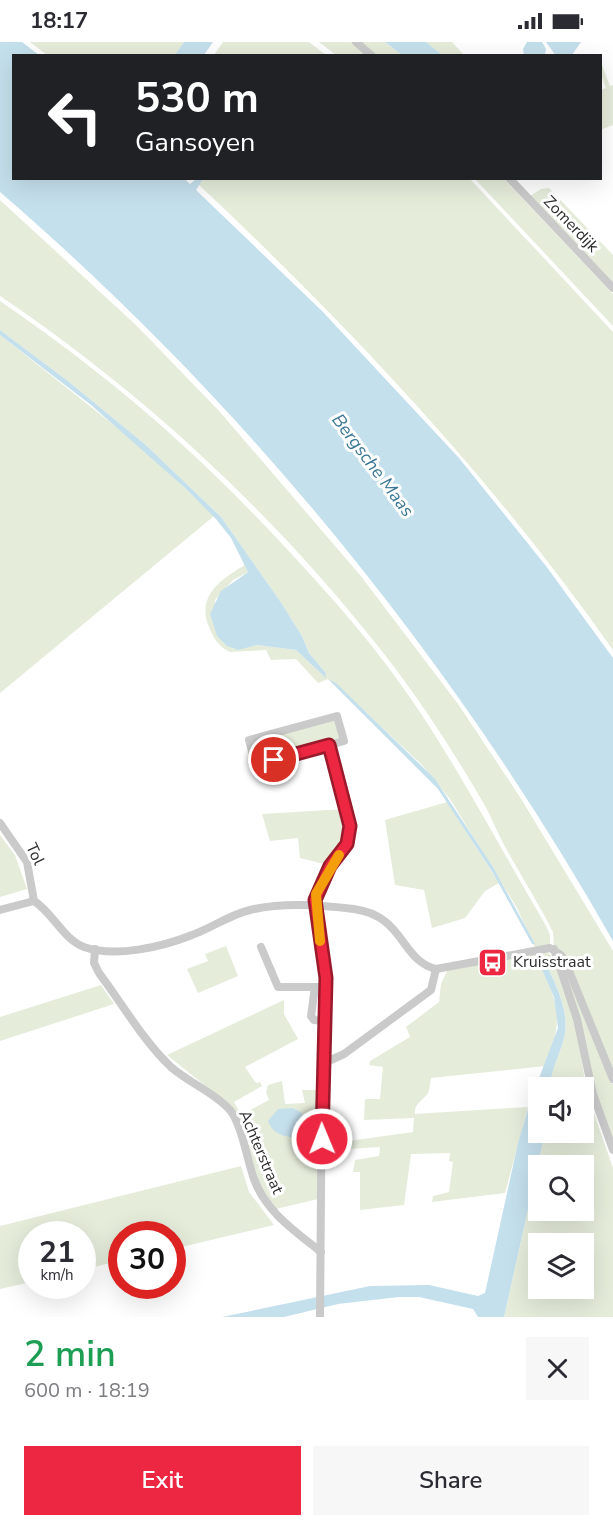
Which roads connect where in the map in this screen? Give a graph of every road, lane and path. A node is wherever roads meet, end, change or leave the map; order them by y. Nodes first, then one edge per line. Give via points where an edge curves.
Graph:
1 (356, 42) edge
2 (370, 54) edge
3 (511, 180) edge
4 (613, 288) edge
5 (329, 745) junction
6 (0, 823) edge
7 (34, 902) junction
8 (316, 906) junction
9 (0, 910) edge
10 (261, 947) dead end
11 (95, 949) junction
12 (554, 950) junction
13 (436, 969) junction
14 (315, 987) junction
15 (326, 987) junction
16 (323, 1021) junction
17 (322, 1064) junction
18 (613, 1079) edge
19 (613, 1150) edge
20 (321, 1252) junction
21 (320, 1314) edge

1 - 2 street
3 - 4 street, Zomerdijk
5 - 5 street via 256,765 249,740 337,716 344,741
5 - 8 street via 350,834 319,887
6 - 7 street, Tol via 27,862
7 - 9 street
7 - 11 street via 70,938
8 - 11 street via 256,909 175,941 130,949
8 - 13 street via 356,909 380,916 410,951
8 - 15 street
10 - 14 street via 278,987
11 - 20 street, Achterstraat via 94,963 99,973 162,1057 231,1112 253,1178 265,1201 278,1217
12 - 13 street via 545,947
12 - 18 street via 565,961
12 - 19 street via 577,1019 593,1094
13 - 17 street via 431,990 344,1054
14 - 15 street
14 - 16 street via 311,1016
15 - 16 street
16 - 17 street
17 - 20 street
20 - 21 street

